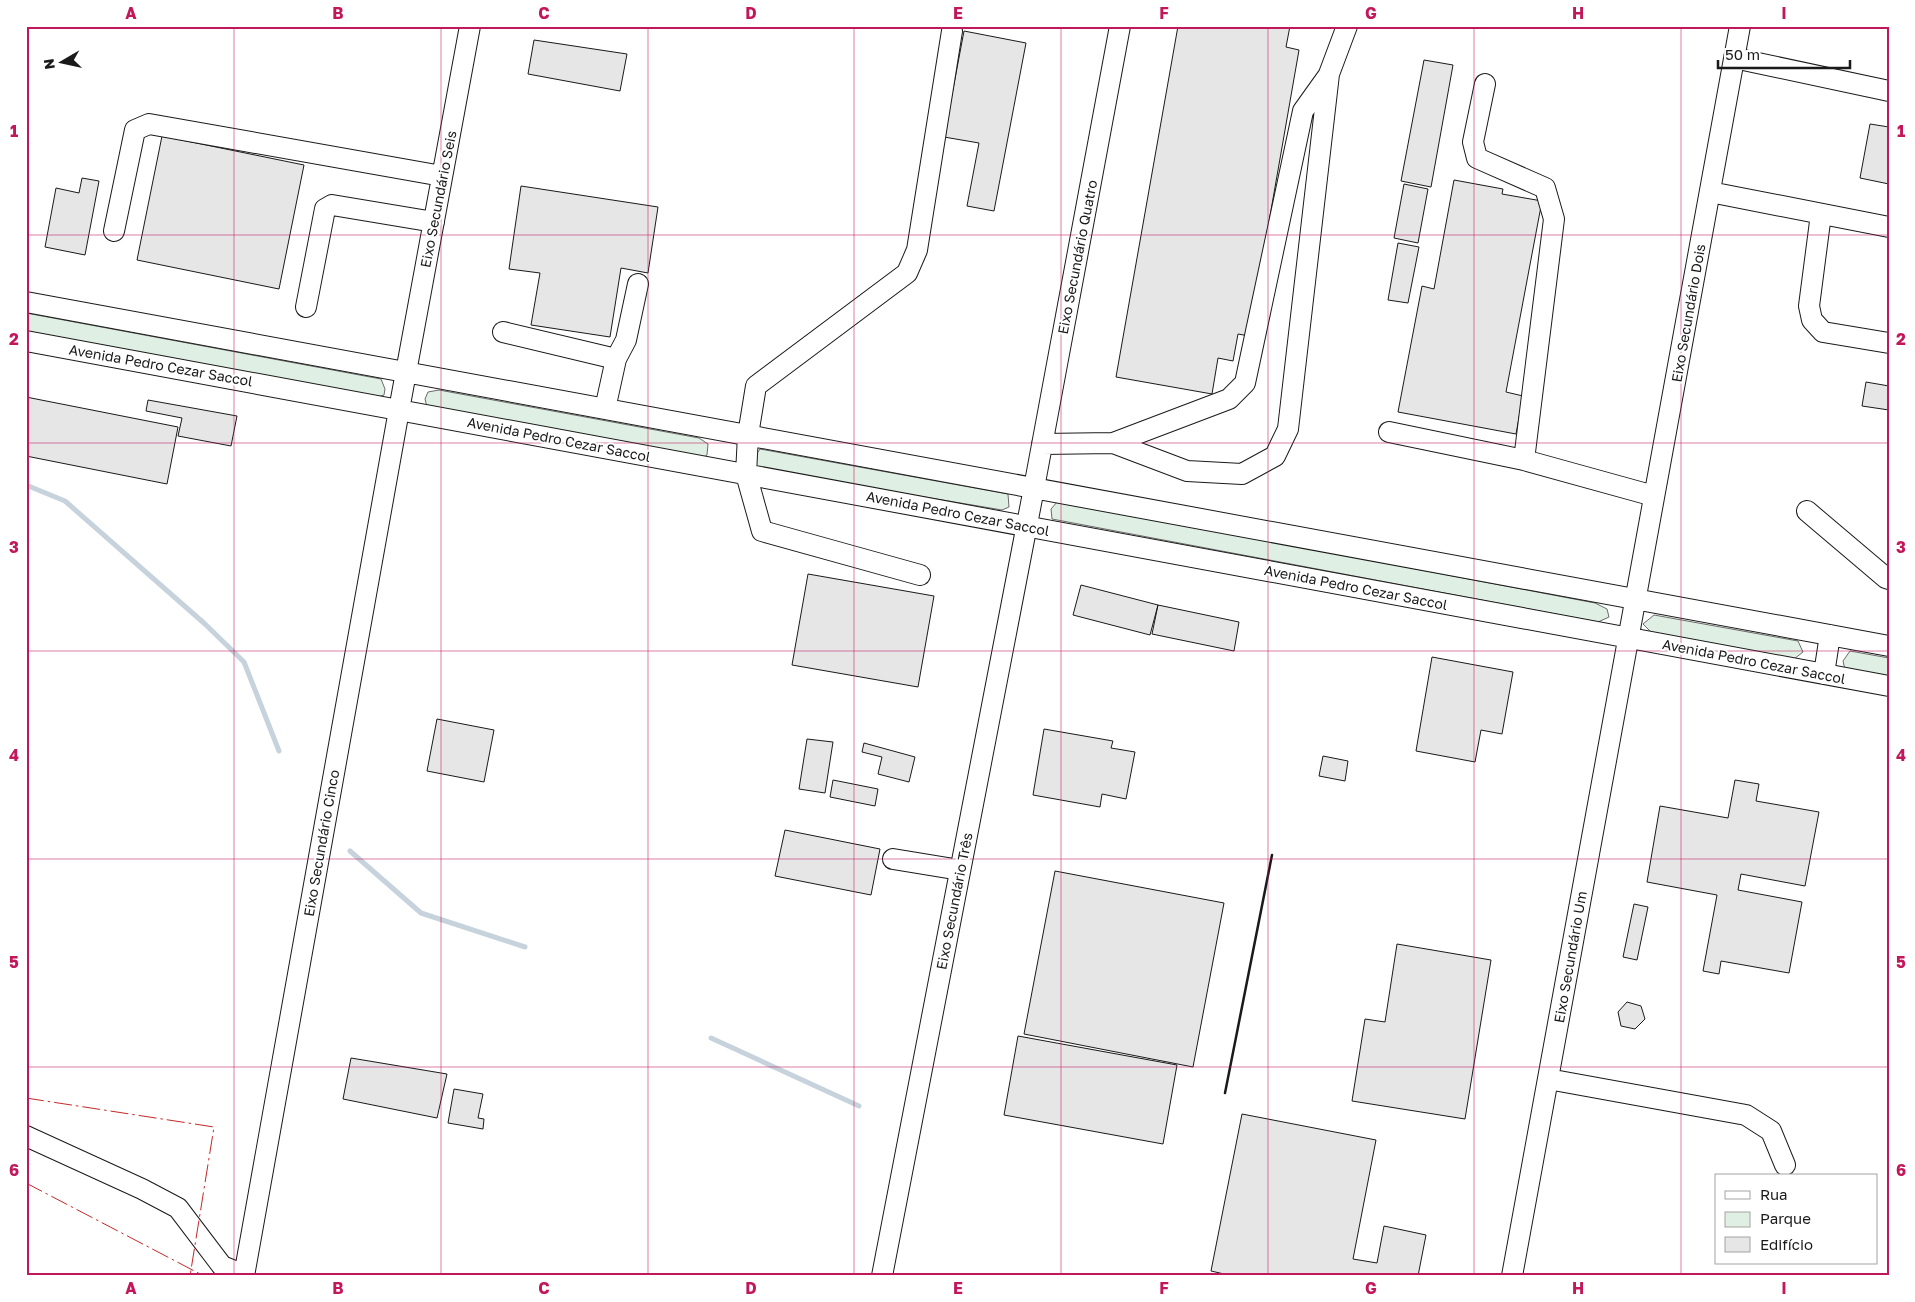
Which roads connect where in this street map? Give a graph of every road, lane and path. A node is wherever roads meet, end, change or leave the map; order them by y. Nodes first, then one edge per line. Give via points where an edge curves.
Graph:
1 (470, 26) edge
2 (1120, 26) edge
3 (1346, 26) edge
4 (1740, 26) edge
5 (952, 31) dead end
6 (1734, 58) junction
7 (1330, 74) junction
8 (1486, 84) dead end
9 (1889, 91) edge
10 (442, 176) junction
11 (1710, 192) junction
12 (1821, 214) junction
13 (434, 222) junction
14 (1889, 227) edge
15 (114, 231) dead end
16 (638, 284) dead end
17 (26, 302) edge
18 (306, 307) dead end
19 (503, 332) dead end
20 (26, 341) edge
21 (1889, 343) edge
22 (616, 359) junction
23 (406, 372) junction
24 (605, 409) junction
25 (398, 410) junction
26 (1389, 432) dead end
27 (748, 435) junction
28 (1113, 443) junction
29 (1042, 444) junction
30 (1524, 460) junction
31 (746, 474) junction
32 (1034, 488) junction
33 (1654, 496) junction
34 (1807, 511) dead end
35 (1026, 526) junction
36 (1888, 574) edge
37 (920, 575) dead end
38 (1635, 599) junction
39 (1830, 635) junction
40 (1628, 638) junction
41 (1889, 646) edge
42 (1824, 674) junction
43 (1889, 686) edge
44 (893, 858) dead end
45 (960, 870) junction
46 (1548, 1079) junction
47 (26, 1136) edge
48 (1786, 1165) dead end
49 (244, 1275) edge
50 (882, 1276) edge
51 (1512, 1276) edge

1 - 10 street, Eixo Secundário Seis
2 - 29 street, Eixo Secundário Quatro
3 - 7 street
4 - 6 street, Eixo Secundário Dois
5 - 27 street via 917,250 907,273 756,386
6 - 9 street
6 - 11 street, Eixo Secundário Dois
7 - 28 street via 1303,111 1245,383 1229,399
7 - 28 street via 1288,428 1275,456 1242,474 1187,471
8 - 30 street via 1473,142 1477,158 1545,188 1554,219
10 - 13 street, Eixo Secundário Seis
10 - 15 street via 149,124 135,130
11 - 12 street
11 - 33 street, Eixo Secundário Dois
12 - 14 street
12 - 21 street via 1809,306 1812,320 1823,332
13 - 18 street via 332,205 325,209
13 - 23 street, Eixo Secundário Seis
16 - 22 street via 626,340
17 - 23 street
19 - 22 street
20 - 25 street, Avenida Pedro Cezar Saccol
22 - 24 street
23 - 24 street
23 - 25 street, Eixo Secundário Seis
24 - 27 street
25 - 31 street, Avenida Pedro Cezar Saccol
25 - 49 street, Eixo Secundário Cinco
26 - 30 street
27 - 31 street
27 - 32 street
28 - 29 street
29 - 32 street, Eixo Secundário Quatro
30 - 33 street
31 - 35 street, Avenida Pedro Cezar Saccol
31 - 37 street via 762,531
32 - 35 street, Eixo Secundário Três
32 - 38 street
33 - 38 street, Eixo Secundário Dois
34 - 36 street
35 - 40 street, Avenida Pedro Cezar Saccol
35 - 45 street, Eixo Secundário Três
38 - 39 street
38 - 40 street, Eixo Secundário Um
39 - 41 street
39 - 42 street
40 - 42 street, Avenida Pedro Cezar Saccol
40 - 46 street, Eixo Secundário Um
42 - 43 street, Avenida Pedro Cezar Saccol
44 - 45 street
45 - 50 street, Eixo Secundário Três
46 - 48 street via 1746,1115 1770,1131
46 - 51 street, Eixo Secundário Um
47 - 49 street via 178,1208 222,1266

